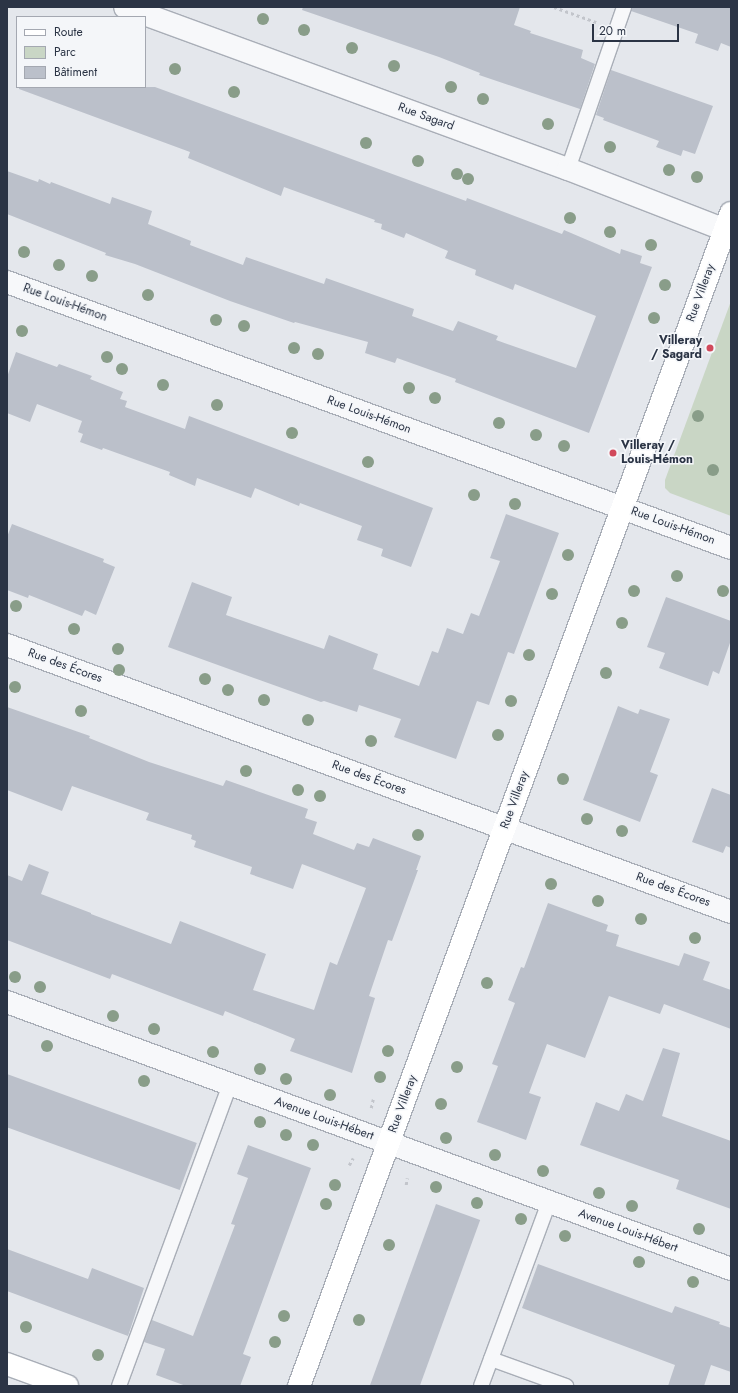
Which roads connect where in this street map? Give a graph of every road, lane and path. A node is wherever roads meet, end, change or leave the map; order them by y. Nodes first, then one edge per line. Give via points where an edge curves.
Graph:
1 (125, 7) edge
2 (554, 7) edge
3 (624, 7) edge
4 (616, 29) junction
5 (568, 169) junction
6 (728, 222) edge
7 (7, 282) edge
8 (623, 508) junction
9 (731, 548) edge
10 (7, 644) edge
11 (505, 829) junction
12 (731, 912) edge
13 (7, 1002) edge
14 (230, 1085) junction
15 (373, 1099) dead end
16 (371, 1108) dead end
17 (389, 1142) junction
18 (353, 1157) dead end
19 (349, 1165) dead end
20 (407, 1177) dead end
21 (406, 1185) dead end
22 (549, 1202) junction
23 (731, 1269) edge
24 (491, 1358) junction
25 (7, 1364) edge
26 (67, 1386) edge
27 (119, 1386) edge
28 (299, 1386) edge
29 (481, 1386) edge
30 (566, 1386) edge

1 - 5 street, Rue Sagard
2 - 4 path
3 - 4 lane
4 - 5 lane
5 - 6 street, Rue Sagard
6 - 8 street, Rue Villeray
7 - 8 street, Rue Louis-Hémon
8 - 9 street, Rue Louis-Hémon
8 - 11 street, Rue Villeray
10 - 11 street, Rue des Écores
11 - 12 street, Rue des Écores
11 - 17 street, Rue Villeray
13 - 14 street, Avenue Louis-Hébert
14 - 17 street, Avenue Louis-Hébert
14 - 27 lane
15 - 16 path
17 - 22 street, Avenue Louis-Hébert
17 - 28 street, Rue Villeray
18 - 19 path
20 - 21 path
22 - 23 street, Avenue Louis-Hébert
22 - 24 lane
24 - 29 lane
24 - 30 lane
25 - 26 street

